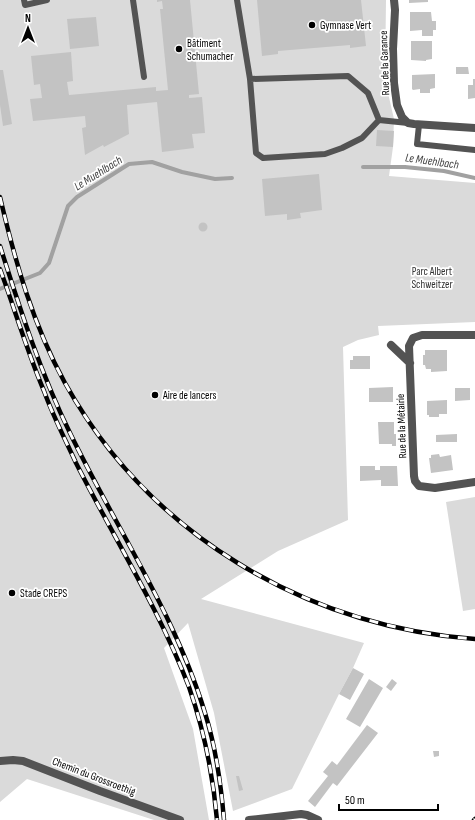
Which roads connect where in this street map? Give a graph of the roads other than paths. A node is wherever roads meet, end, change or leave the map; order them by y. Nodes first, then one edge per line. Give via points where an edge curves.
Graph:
1 (24, 0) edge
2 (47, 0) edge
3 (134, 0) edge
4 (236, 0) edge
5 (394, 0) edge
6 (144, 77) dead end
7 (250, 79) junction
8 (378, 120) junction
9 (408, 123) junction
10 (419, 125) junction
11 (475, 128) edge
12 (475, 150) edge
13 (475, 335) edge
14 (391, 345) dead end
15 (410, 363) junction
16 (475, 482) edge
17 (0, 761) edge
18 (180, 820) edge
19 (249, 820) edge
20 (318, 820) edge

1 - 2 lane via 25,5
3 - 6 lane
4 - 7 lane
5 - 9 street, Rue de la Garance via 394,83 402,117
7 - 8 lane via 348,76 368,92
7 - 8 lane via 256,153 264,158 324,154 362,138
8 - 9 lane
9 - 10 street
10 - 11 street
10 - 12 lane via 417,144
13 - 15 street, Rue de la Métairie via 422,335 413,338 409,346
14 - 15 street
15 - 16 street, Rue de la Métairie via 415,481 419,486 435,488
17 - 18 street, Chemin du Grossroethig via 24,761
19 - 20 street via 301,814

